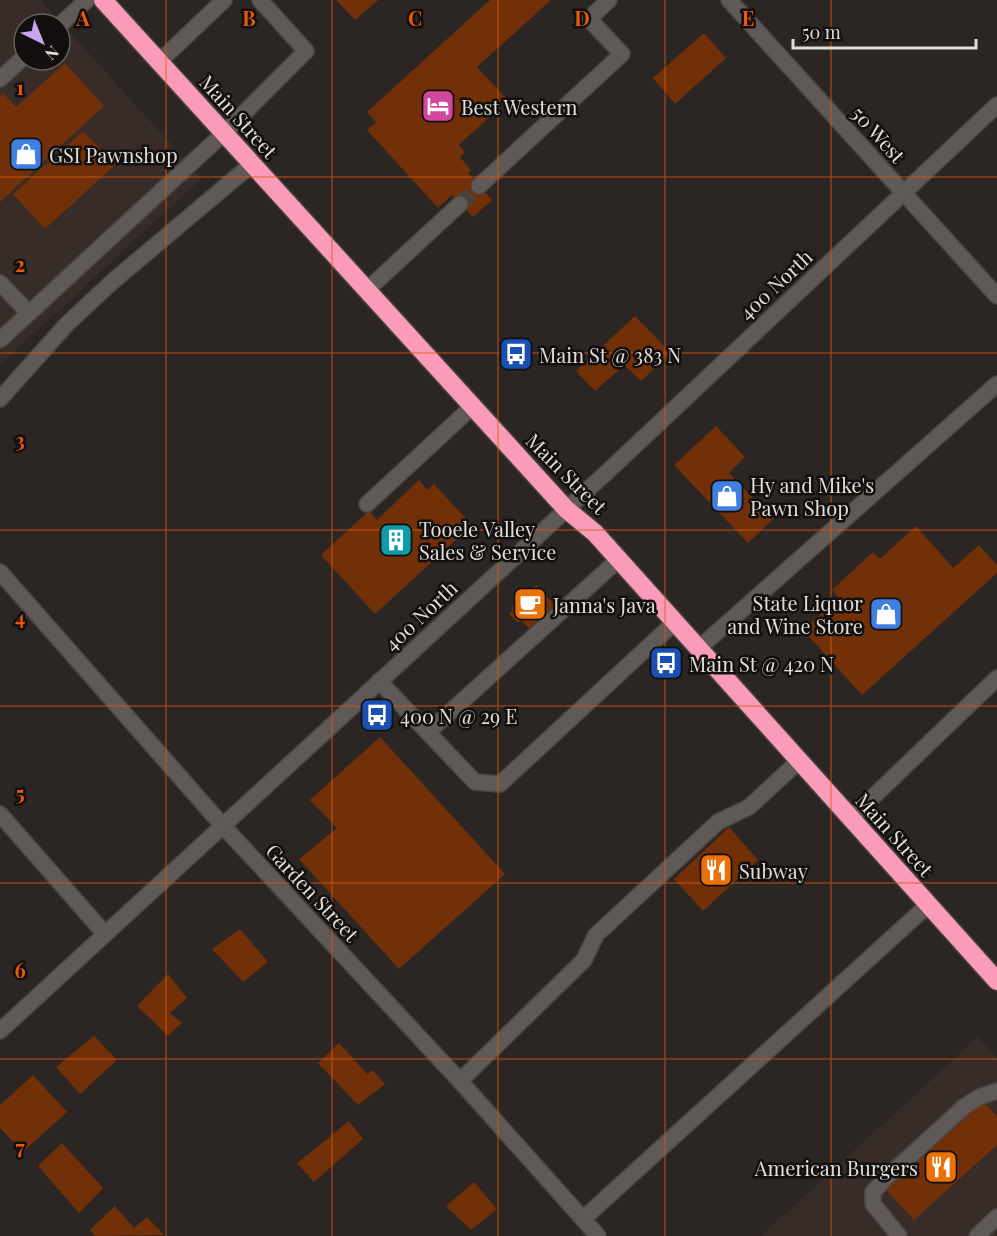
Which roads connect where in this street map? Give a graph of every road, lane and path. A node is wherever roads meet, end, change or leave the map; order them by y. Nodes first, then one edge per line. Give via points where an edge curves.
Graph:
1 (87, 0) edge
2 (103, 0) edge
3 (224, 0) edge
4 (260, 0) edge
5 (609, 0) edge
6 (729, 0) edge
7 (72, 14) edge
8 (159, 62) junction
9 (12, 68) edge
10 (0, 79) edge
11 (997, 105) edge
12 (224, 133) junction
13 (252, 164) junction
14 (479, 186) tunnel mouth
15 (902, 192) junction
16 (460, 204) tunnel mouth
17 (0, 283) edge
18 (367, 290) junction
19 (997, 297) edge
20 (28, 314) junction
21 (0, 340) edge
22 (997, 384) edge
23 (0, 399) edge
24 (472, 406) junction
25 (367, 504) dead end
26 (566, 509) junction
27 (618, 560) junction
28 (0, 572) edge
29 (675, 622) junction
30 (698, 649) junction
31 (997, 678) edge
32 (379, 681) junction
33 (428, 732) junction
34 (799, 761) junction
35 (0, 814) edge
36 (850, 819) junction
37 (223, 826) junction
38 (928, 905) junction
39 (105, 934) junction
40 (997, 981) edge
41 (0, 1031) edge
42 (460, 1081) junction
43 (997, 1091) edge
44 (997, 1217) edge
45 (583, 1219) junction
46 (598, 1236) edge
47 (899, 1236) edge
48 (977, 1236) edge

1 - 7 street
2 - 8 highway, Main Street
3 - 8 street
4 - 12 street via 306,51
5 - 14 street via 589,19 622,54
6 - 15 street, 50 West
8 - 12 highway, Main Street
9 - 10 street
11 - 15 street, 400 North
12 - 13 highway, Main Street
12 - 20 street
13 - 18 highway, Main Street
13 - 23 street via 89,303
15 - 19 street, 50 West
15 - 26 street, 400 North
16 - 18 street
17 - 20 street
18 - 24 highway, Main Street
20 - 21 street
22 - 30 street
24 - 25 street
24 - 26 highway, Main Street
26 - 27 highway, Main Street via 595,533
26 - 32 street, 400 North
27 - 29 highway, Main Street
27 - 33 street
28 - 37 street, Garden Street
29 - 30 highway, Main Street
29 - 33 street via 500,784 475,782
30 - 34 highway, Main Street
31 - 36 street
32 - 33 street
32 - 37 street, 400 North
34 - 36 highway, Main Street
34 - 42 street via 749,807 718,822 596,935 584,960
35 - 39 street
36 - 38 highway, Main Street
37 - 39 street, 400 North
37 - 42 street, Garden Street
38 - 40 highway, Main Street
38 - 45 street
39 - 41 street, 400 North
42 - 45 street, Garden Street
43 - 47 street via 965,1106 873,1192 873,1204
44 - 48 street
45 - 46 street, Garden Street

